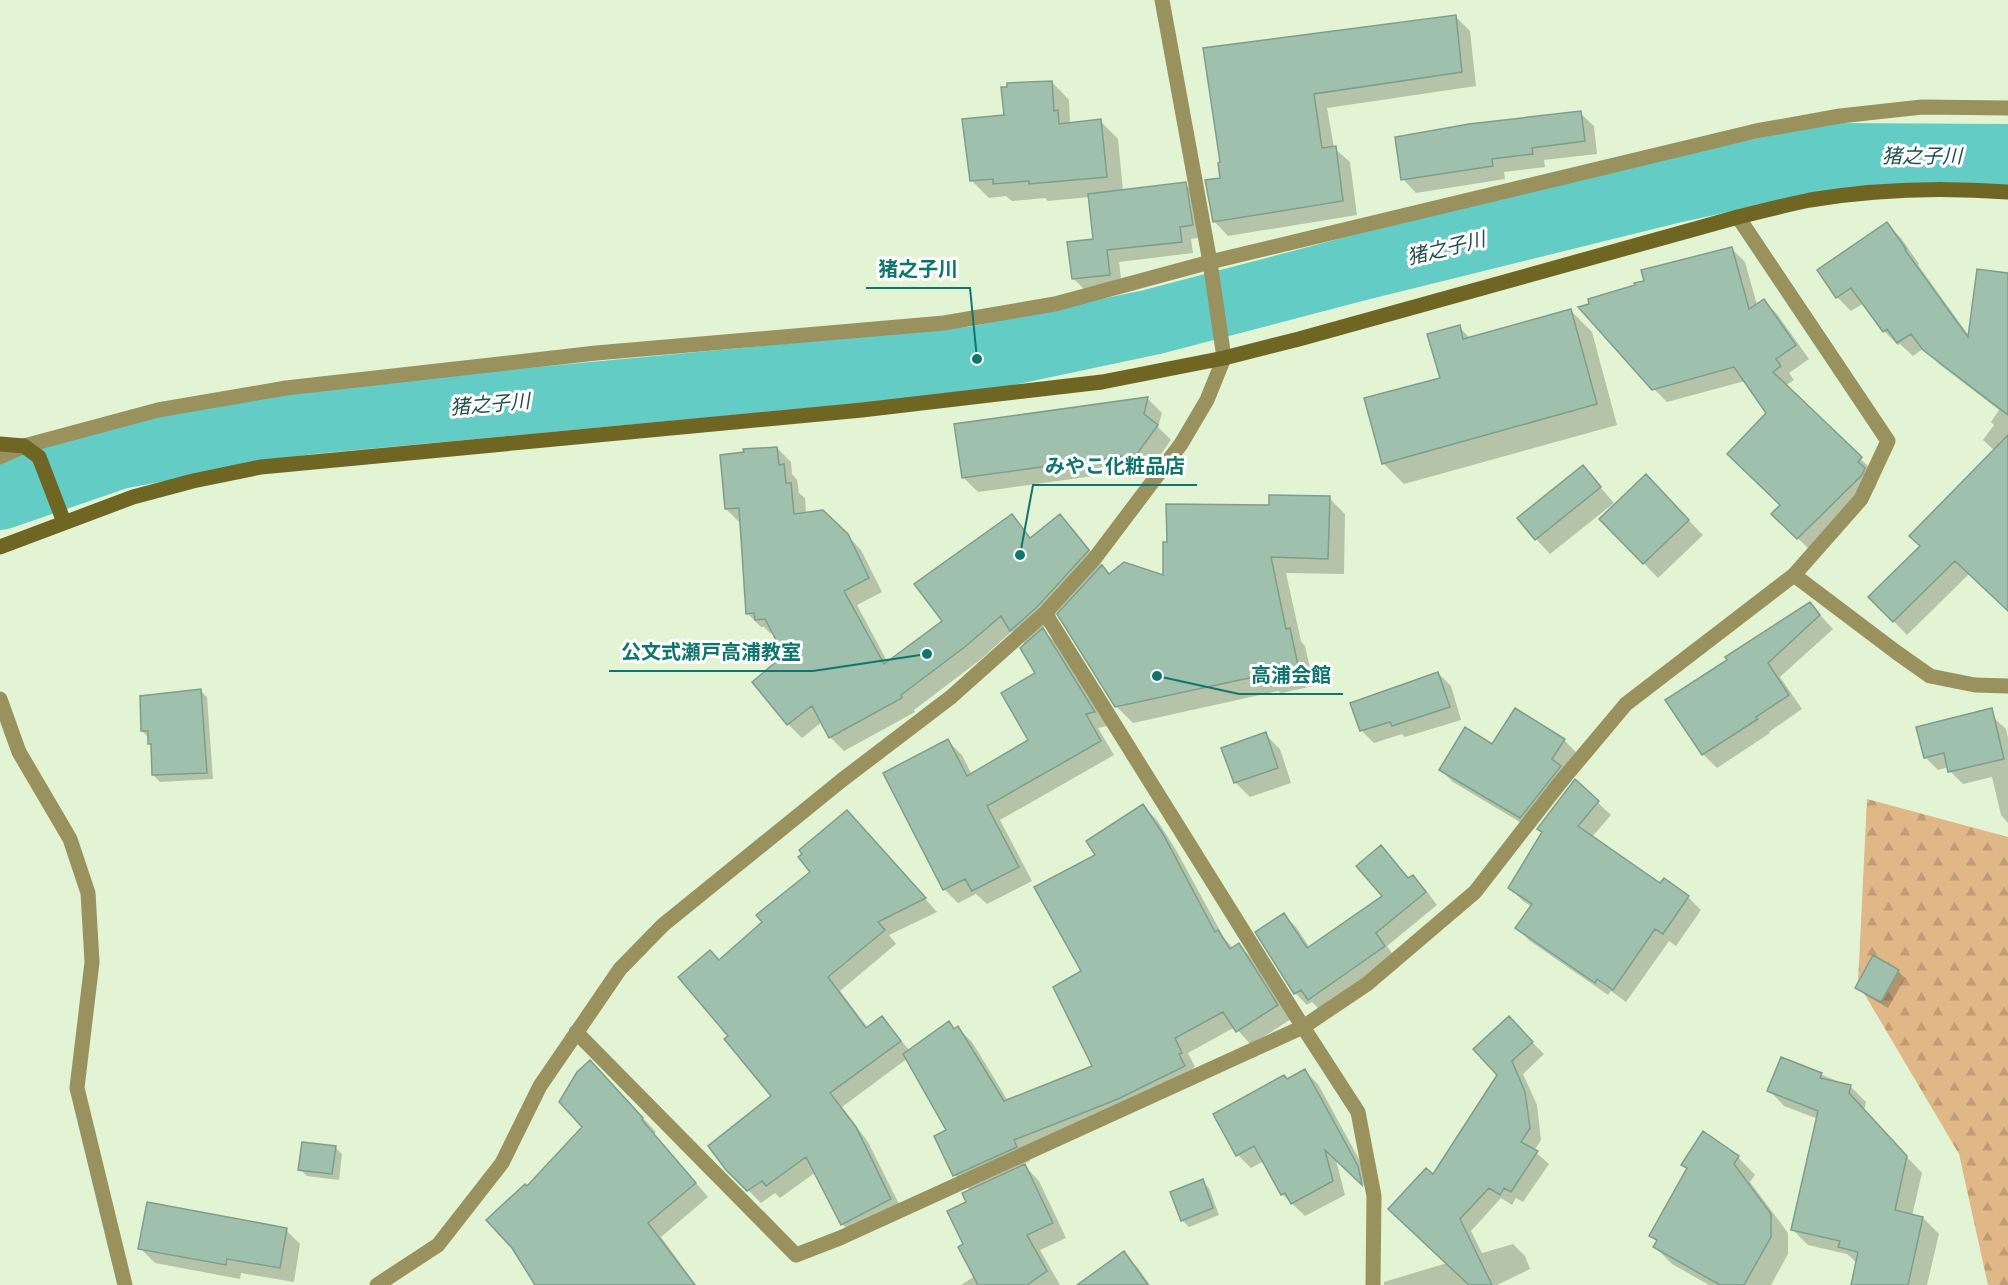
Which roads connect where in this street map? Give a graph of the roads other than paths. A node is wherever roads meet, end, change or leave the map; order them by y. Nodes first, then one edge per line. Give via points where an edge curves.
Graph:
1 (1162, 0) edge
2 (2008, 108) edge
3 (2008, 192) edge
4 (1738, 217) junction
5 (1210, 268) junction
6 (1224, 358) junction
7 (0, 444) edge
8 (24, 446) junction
9 (0, 457) edge
10 (64, 522) junction
11 (0, 547) edge
12 (1794, 575) junction
13 (1045, 613) junction
14 (2008, 686) edge
15 (0, 699) edge
16 (1303, 1027) junction
17 (576, 1032) junction
18 (125, 1285) edge
19 (377, 1285) edge
20 (1373, 1285) edge

1 - 5 street
2 - 5 street via 1922,107 1756,131
3 - 4 street via 1875,192 1809,200
4 - 6 street
4 - 12 street via 1888,441 1861,499
5 - 6 street
5 - 8 street via 1056,304 944,323 596,353 286,388 158,410
6 - 10 street via 1102,382 862,410 261,467 133,497
6 - 13 street via 1207,400 1180,444 1095,558
7 - 8 street
8 - 9 street
8 - 10 street via 39,457
10 - 11 street
12 - 14 street via 1930,676 1975,686
12 - 16 street via 1626,704 1475,892 1367,984
13 - 16 street
13 - 17 street via 951,697 663,925 620,969
15 - 18 street via 19,752 70,839 88,893 92,962 77,1088
16 - 17 street via 796,1255
16 - 20 street via 1358,1112 1374,1196
17 - 19 street via 540,1086 502,1163 438,1245

